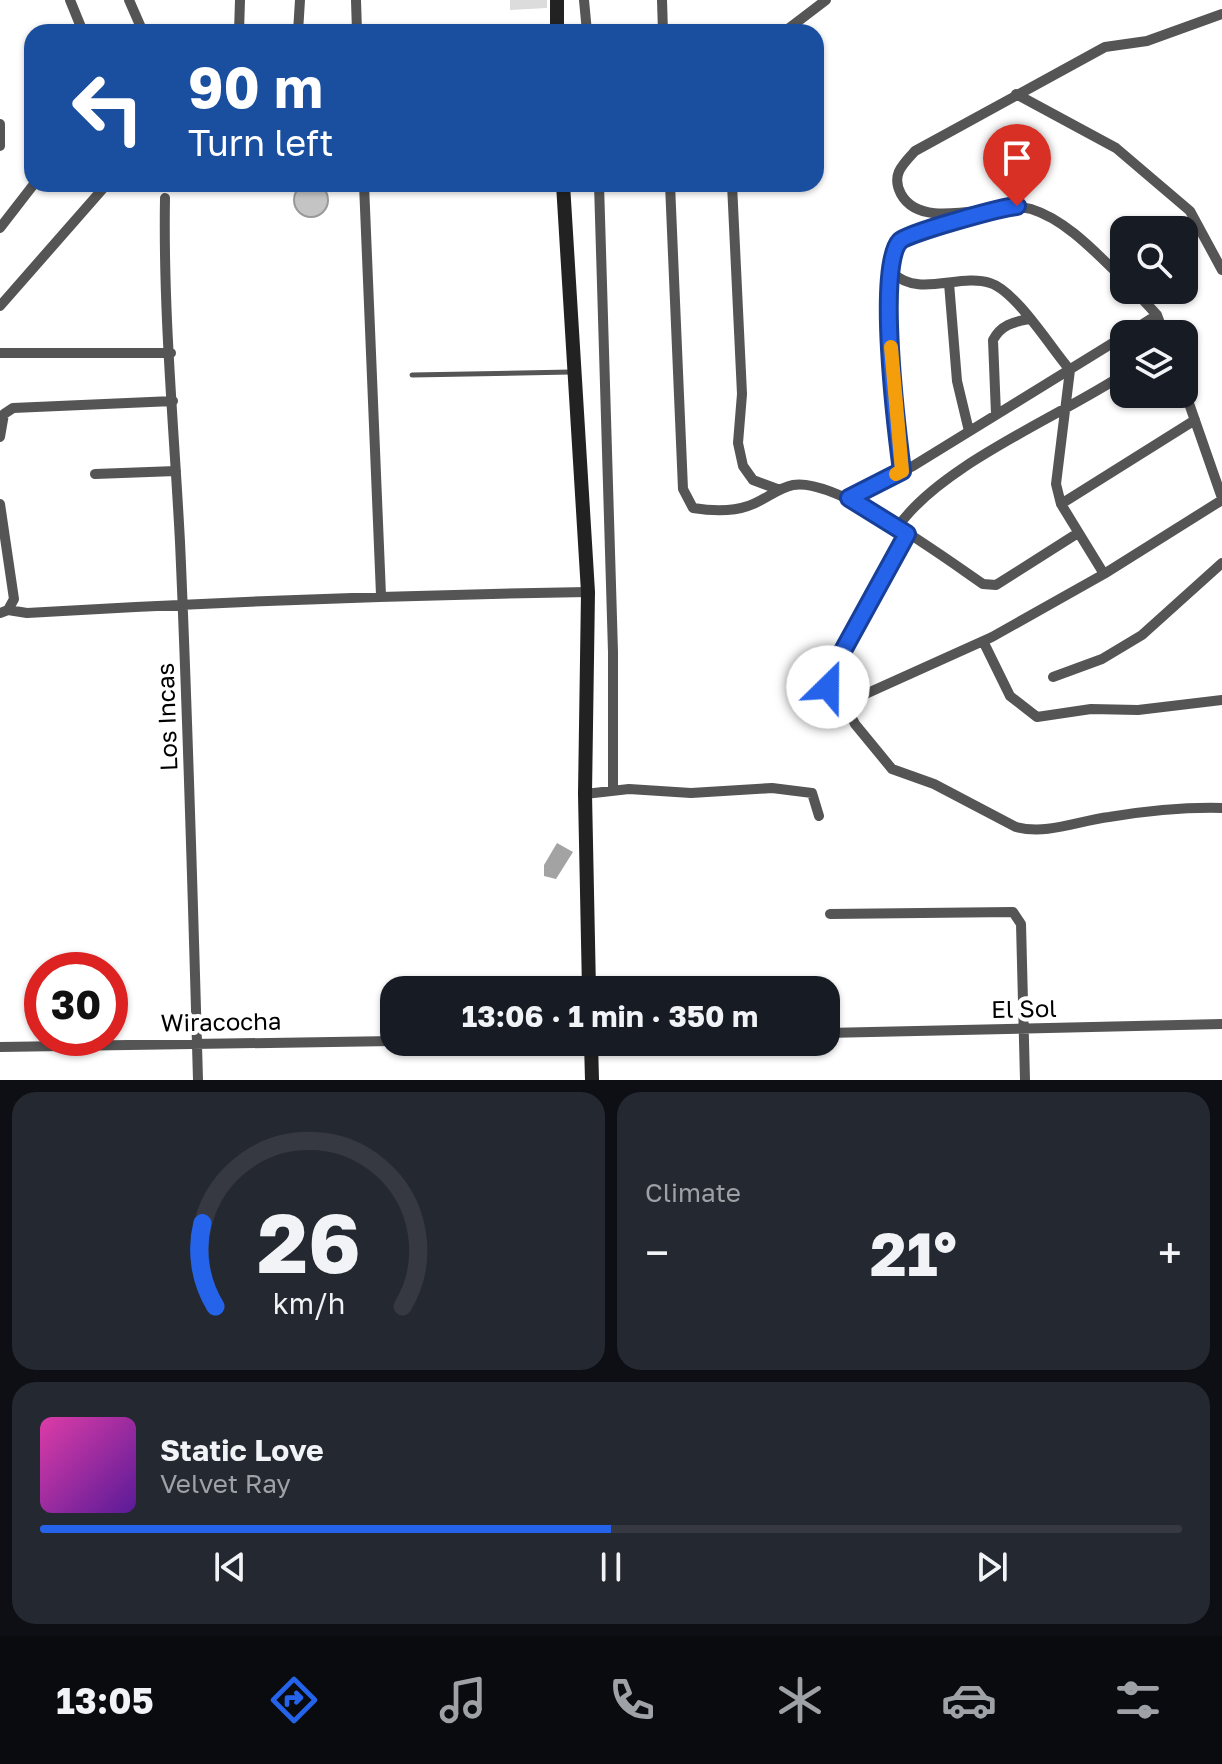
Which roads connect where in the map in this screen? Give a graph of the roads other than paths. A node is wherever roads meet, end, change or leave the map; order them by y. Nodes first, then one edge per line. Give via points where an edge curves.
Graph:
1 (70, 0) edge
2 (129, 0) edge
3 (240, 0) edge
4 (300, 0) edge
5 (356, 0) edge
6 (557, 0) edge
7 (584, 0) edge
8 (662, 0) edge
9 (826, 0) edge
10 (1222, 14) edge
11 (80, 24) edge
12 (140, 24) edge
13 (239, 24) edge
14 (298, 24) edge
15 (357, 24) edge
16 (557, 24) edge
17 (586, 24) edge
18 (663, 24) edge
19 (794, 24) edge
20 (1016, 94) junction
21 (0, 124) edge
22 (0, 146) edge
23 (28, 192) edge
24 (100, 192) edge
25 (364, 192) edge
26 (564, 192) edge
27 (599, 192) edge
28 (670, 192) edge
29 (732, 192) edge
30 (165, 198) dead end
31 (973, 214) junction
32 (0, 228) edge
33 (1110, 266) edge
34 (1222, 270) edge
35 (893, 273) junction
36 (949, 283) junction
37 (1, 302) edge
38 (1147, 304) edge
39 (1157, 315) junction
40 (1029, 319) junction
41 (1149, 320) edge
42 (1159, 320) edge
43 (1110, 345) edge
44 (0, 353) edge
45 (171, 353) junction
46 (1070, 370) junction
47 (575, 372) junction
48 (412, 375) dead end
49 (1110, 382) edge
50 (173, 401) junction
51 (1068, 406) junction
52 (1191, 408) edge
53 (996, 414) junction
54 (1195, 420) junction
55 (969, 431) junction
56 (0, 437) edge
57 (176, 471) junction
58 (902, 471) junction
59 (95, 474) dead end
60 (780, 490) junction
61 (849, 498) junction
62 (1222, 499) edge
63 (0, 504) edge
64 (1061, 504) junction
65 (902, 531) junction
66 (1078, 533) junction
67 (1222, 563) edge
68 (1104, 574) junction
69 (588, 592) junction
70 (381, 595) junction
71 (183, 607) junction
72 (4, 612) edge
73 (983, 641) junction
74 (1053, 677) dead end
75 (843, 700) junction
76 (1222, 700) edge
77 (613, 790) junction
78 (585, 794) junction
79 (1222, 808) edge
80 (819, 816) dead end
81 (830, 914) dead end
82 (589, 976) edge
83 (1222, 1024) edge
84 (1023, 1028) junction
85 (840, 1033) edge
86 (380, 1041) edge
87 (197, 1043) junction
88 (0, 1047) edge
89 (591, 1056) edge
90 (198, 1080) edge
91 (592, 1080) edge
92 (1025, 1080) edge

1 - 11 street
2 - 12 street
3 - 13 street
4 - 14 street
5 - 15 street
6 - 16 street
7 - 17 street
8 - 18 street
9 - 19 street
10 - 20 street via 1147,41 1105,47
20 - 31 street via 915,151 898,171 896,183 904,199 944,214
20 - 34 street via 1127,157 1190,211
21 - 22 street
23 - 32 street
24 - 37 street
25 - 70 street
26 - 47 street
27 - 77 street
28 - 60 street via 686,500 693,508 715,511 749,506
29 - 60 street via 742,394 738,443 743,466 753,480
30 - 45 street, Los Incas via 164,303
31 - 33 street via 1017,206 1034,210 1084,241
31 - 35 street via 899,241
35 - 36 street via 913,283
35 - 58 street via 888,297
36 - 40 street via 989,282
36 - 55 street via 957,381
38 - 39 street
39 - 41 street
39 - 42 street
40 - 46 street
40 - 53 street via 1012,322 993,340
43 - 46 street
44 - 45 street
45 - 50 street, Los Incas
46 - 51 street
46 - 53 street
47 - 48 lane
47 - 69 street
49 - 51 street
50 - 56 street via 13,408 4,414
50 - 57 street, Los Incas
51 - 64 street via 1056,484
51 - 65 street via 924,498
52 - 54 street
53 - 55 street
54 - 62 street
54 - 64 street
55 - 58 street
57 - 59 street
57 - 71 street, Los Incas
58 - 61 street
60 - 61 street via 812,484
61 - 65 street
62 - 68 street
63 - 72 street via 14,599
64 - 66 street
65 - 66 street via 983,584 996,585
65 - 75 street via 828,687
66 - 68 street
67 - 74 street via 1142,635 1102,659
68 - 73 street
69 - 70 street
69 - 78 street
70 - 71 street
71 - 72 street
71 - 87 street, Los Incas
73 - 75 street
73 - 76 street via 1010,696 1037,717
75 - 79 street via 855,724 892,769 934,784 1016,827 1054,828 1143,812
77 - 78 street
77 - 80 street via 799,790 812,793
78 - 82 street
81 - 84 street via 1013,912 1021,924
83 - 84 street, El Sol
84 - 85 street, El Sol
84 - 92 street
86 - 87 street, Wiracocha
87 - 88 street, Wiracocha
87 - 90 street, Los Incas
89 - 91 street

